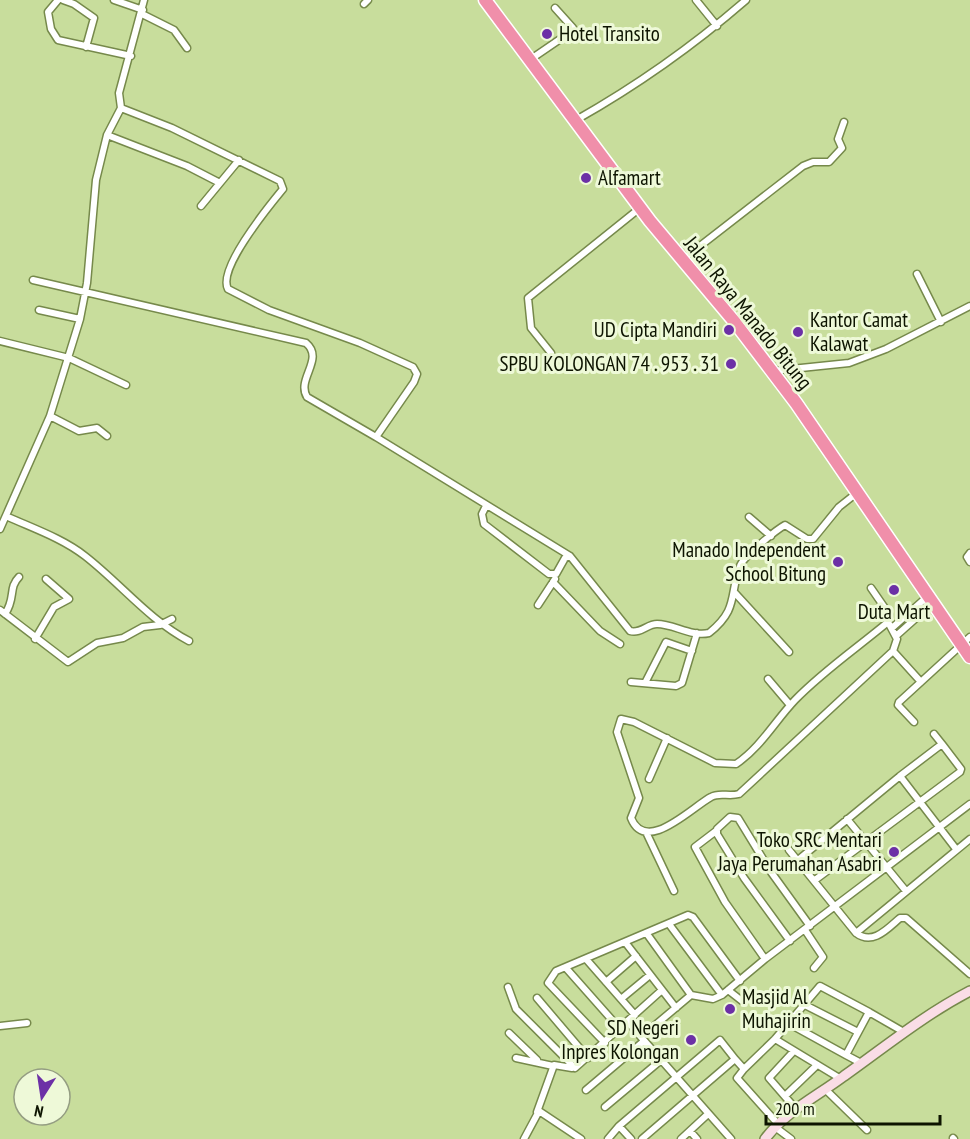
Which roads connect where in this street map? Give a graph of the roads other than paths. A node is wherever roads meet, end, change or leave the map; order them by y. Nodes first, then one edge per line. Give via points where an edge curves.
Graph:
1 (60, 0) edge
2 (114, 0) edge
3 (144, 0) edge
4 (485, 0) edge
5 (696, 0) edge
6 (746, 0) edge
7 (555, 8) dead end
8 (142, 12) junction
9 (717, 26) junction
10 (86, 47) junction
11 (187, 48) dead end
12 (131, 56) junction
13 (531, 59) junction
14 (121, 108) junction
15 (576, 120) junction
16 (844, 122) dead end
17 (107, 135) junction
18 (239, 160) junction
19 (218, 182) junction
20 (201, 206) dead end
21 (640, 208) junction
22 (682, 260) junction
23 (917, 274) dead end
24 (33, 280) dead end
25 (86, 293) junction
26 (970, 306) edge
27 (39, 310) dead end
28 (80, 319) junction
29 (941, 322) junction
30 (0, 341) edge
31 (551, 352) dead end
32 (69, 358) junction
33 (771, 371) junction
34 (126, 385) dead end
35 (50, 416) junction
36 (107, 436) dead end
37 (376, 437) junction
38 (858, 491) junction
39 (486, 506) junction
40 (6, 516) junction
41 (749, 517) dead end
42 (0, 529) edge
43 (771, 536) junction
44 (970, 553) edge
45 (570, 556) junction
46 (970, 562) edge
47 (557, 573) junction
48 (18, 577) dead end
49 (46, 579) dead end
50 (554, 582) junction
51 (871, 588) dead end
52 (735, 593) junction
53 (930, 600) junction
54 (538, 605) dead end
55 (3, 612) edge
56 (172, 619) dead end
57 (161, 625) junction
58 (890, 625) junction
59 (697, 633) junction
60 (896, 636) junction
61 (35, 639) junction
62 (966, 640) edge
63 (189, 641) dead end
64 (621, 644) dead end
65 (692, 651) junction
66 (893, 651) junction
67 (789, 652) dead end
68 (970, 657) edge
69 (768, 679) dead end
70 (631, 682) dead end
71 (921, 682) junction
72 (645, 683) junction
73 (790, 705) junction
74 (914, 722) dead end
75 (934, 734) dead end
76 (667, 738) junction
77 (942, 744) junction
78 (900, 776) junction
79 (649, 779) dead end
80 (921, 802) junction
81 (970, 804) edge
82 (847, 819) junction
83 (939, 827) junction
84 (716, 831) junction
85 (646, 832) junction
86 (970, 839) edge
87 (866, 842) junction
88 (956, 849) junction
89 (789, 850) dead end
90 (798, 860) junction
91 (886, 867) junction
92 (815, 880) junction
93 (674, 891) dead end
94 (906, 891) junction
95 (834, 907) junction
96 (669, 924) junction
97 (807, 928) junction
98 (856, 933) junction
99 (647, 934) junction
100 (790, 941) junction
101 (625, 942) junction
102 (636, 956) junction
103 (586, 959) junction
104 (765, 959) junction
105 (566, 968) junction
106 (814, 968) dead end
107 (970, 974) edge
108 (650, 975) junction
109 (740, 981) junction
110 (606, 982) junction
111 (508, 987) dead end
112 (662, 990) junction
113 (728, 990) junction
114 (970, 991) edge
115 (691, 995) junction
116 (722, 996) junction
117 (537, 998) dead end
118 (621, 999) junction
119 (742, 1001) dead end
120 (803, 1004) junction
121 (675, 1008) junction
122 (869, 1012) junction
123 (635, 1015) junction
124 (627, 1022) junction
125 (27, 1023) dead end
126 (788, 1023) junction
127 (0, 1026) edge
128 (620, 1029) junction
129 (902, 1031) junction
130 (858, 1032) junction
131 (509, 1033) dead end
132 (642, 1039) junction
133 (775, 1039) junction
134 (605, 1043) junction
135 (792, 1052) junction
136 (846, 1055) junction
137 (516, 1058) dead end
138 (588, 1058) junction
139 (735, 1059) junction
140 (537, 1060) junction
141 (660, 1060) junction
142 (861, 1063) junction
143 (553, 1066) junction
144 (816, 1066) junction
145 (572, 1068) junction
146 (744, 1069) junction
147 (676, 1078) junction
148 (841, 1079) junction
149 (825, 1089) junction
150 (586, 1090) dead end
151 (692, 1095) junction
152 (785, 1096) junction
153 (605, 1107) dead end
154 (795, 1108) junction
155 (537, 1112) junction
156 (708, 1114) junction
157 (776, 1125) junction
158 (619, 1126) junction
159 (867, 1130) dead end
160 (690, 1131) junction
161 (524, 1139) edge
162 (581, 1139) edge
163 (608, 1139) edge
164 (631, 1139) edge
165 (642, 1139) edge
166 (681, 1139) edge
167 (697, 1139) edge
168 (731, 1139) edge
169 (765, 1139) edge
170 (791, 1139) edge

1 - 10 street via 74,4 93,18
1 - 10 street via 48,12 55,36 65,43
2 - 8 street
3 - 8 street
4 - 13 highway, Jalan Raya Manado Bitung
5 - 9 street
6 - 9 street
7 - 13 street via 572,31
8 - 11 street via 174,30
8 - 12 street
9 - 15 street via 629,89
10 - 12 street
12 - 14 street via 119,93
13 - 15 highway, Jalan Raya Manado Bitung
14 - 17 street
14 - 18 street
15 - 21 highway, Jalan Raya Manado Bitung
16 - 22 street via 838,139 842,148 829,162 803,166
17 - 19 street
17 - 25 street via 93,195
18 - 19 street
18 - 37 street via 275,177 283,189 231,262 227,287 239,297 269,310 413,366 417,374 414,382
19 - 20 street
21 - 22 highway, Jalan Raya Manado Bitung
21 - 31 street via 528,298 531,328
22 - 33 highway, Jalan Raya Manado Bitung
23 - 29 street
24 - 25 street
25 - 28 street
25 - 37 street via 306,343 314,356 304,388 307,397
26 - 29 street
27 - 28 street
28 - 32 street
29 - 33 street via 849,363
30 - 32 street
32 - 34 street
32 - 35 street
33 - 38 highway, Jalan Raya Manado Bitung
35 - 36 street via 79,431 95,428
35 - 40 street
37 - 39 street
38 - 43 street via 813,539 787,525
38 - 53 highway, Jalan Raya Manado Bitung
39 - 45 street
39 - 47 street via 482,514 484,524 549,574
40 - 42 street
40 - 57 street via 74,549
41 - 43 street
43 - 52 street via 742,563
44 - 46 street
45 - 47 street
45 - 59 street via 630,631 656,624
47 - 50 street
48 - 55 street via 12,586 13,603
49 - 61 street via 69,598 54,607
50 - 54 street
50 - 64 street via 600,631
51 - 58 street via 889,614
52 - 59 street via 732,604 712,630
52 - 67 street
53 - 58 street
53 - 60 street
53 - 62 highway, Jalan Raya Manado Bitung
55 - 61 street
56 - 57 street
57 - 61 street via 145,626 123,638 97,643 69,662
57 - 63 street
58 - 60 street
58 - 73 street via 848,652
59 - 65 street
60 - 66 street
62 - 68 highway, Jalan Raya Manado Bitung
62 - 71 street
65 - 72 street via 682,683
65 - 72 street via 666,642
66 - 71 street
66 - 85 street via 739,794 712,796 670,825
69 - 73 street
70 - 72 street
71 - 74 street via 898,703
73 - 76 street via 759,744 729,766 716,764
75 - 77 street
76 - 79 street
76 - 85 street via 626,718 617,727 639,798 631,818 637,828
77 - 78 street
77 - 80 street via 961,771
78 - 80 street
78 - 82 street
80 - 83 street
80 - 87 street
81 - 83 street
82 - 87 street
82 - 90 street
83 - 88 street
83 - 91 street
84 - 97 street via 736,816
84 - 100 street via 744,878
84 - 104 street via 695,847 725,902
85 - 93 street
86 - 88 street
87 - 91 street
87 - 92 street
88 - 94 street
89 - 90 street
90 - 92 street
91 - 94 street
91 - 95 street
92 - 95 street
94 - 98 street
95 - 97 street
95 - 98 street
96 - 99 street
96 - 109 street via 692,916
96 - 116 street
97 - 100 street
97 - 106 street via 823,957
98 - 107 street via 868,939 906,918
99 - 101 street
99 - 115 street
100 - 104 street
101 - 102 street
101 - 103 street
102 - 108 street
102 - 110 street
103 - 105 street
103 - 110 street
104 - 109 street
105 - 128 street
105 - 134 street via 556,971 548,983
108 - 112 street
108 - 118 street
109 - 113 street
110 - 118 street
111 - 145 street via 516,1009
112 - 121 street
112 - 123 street
113 - 116 street
113 - 119 street
114 - 129 street
115 - 116 street via 713,999
115 - 121 street
117 - 138 street
118 - 123 street
120 - 122 street via 820,986
120 - 126 street
120 - 130 street
121 - 132 street
122 - 129 street
122 - 130 street
123 - 124 street
124 - 128 street
124 - 132 street
125 - 127 street
126 - 133 street
126 - 136 street
128 - 134 street
129 - 142 street
130 - 136 street
131 - 140 street
132 - 141 street
132 - 150 street
133 - 135 street
133 - 146 street
134 - 138 street
135 - 144 street
135 - 152 street via 769,1078
136 - 142 street
137 - 140 street
138 - 145 street
139 - 146 street
139 - 147 street via 717,1039
139 - 151 street
140 - 143 street
141 - 147 street
141 - 153 street
142 - 148 street
143 - 145 street
143 - 155 street
144 - 148 street
144 - 152 street
146 - 157 street via 737,1078
147 - 151 street
147 - 158 street
148 - 149 street
149 - 154 street
149 - 159 street
151 - 156 street
151 - 165 street
152 - 154 street
154 - 157 street
155 - 161 street
155 - 162 street
156 - 160 street
156 - 168 street
157 - 169 street
157 - 170 street
158 - 163 street
158 - 164 street
160 - 166 street
160 - 167 street

